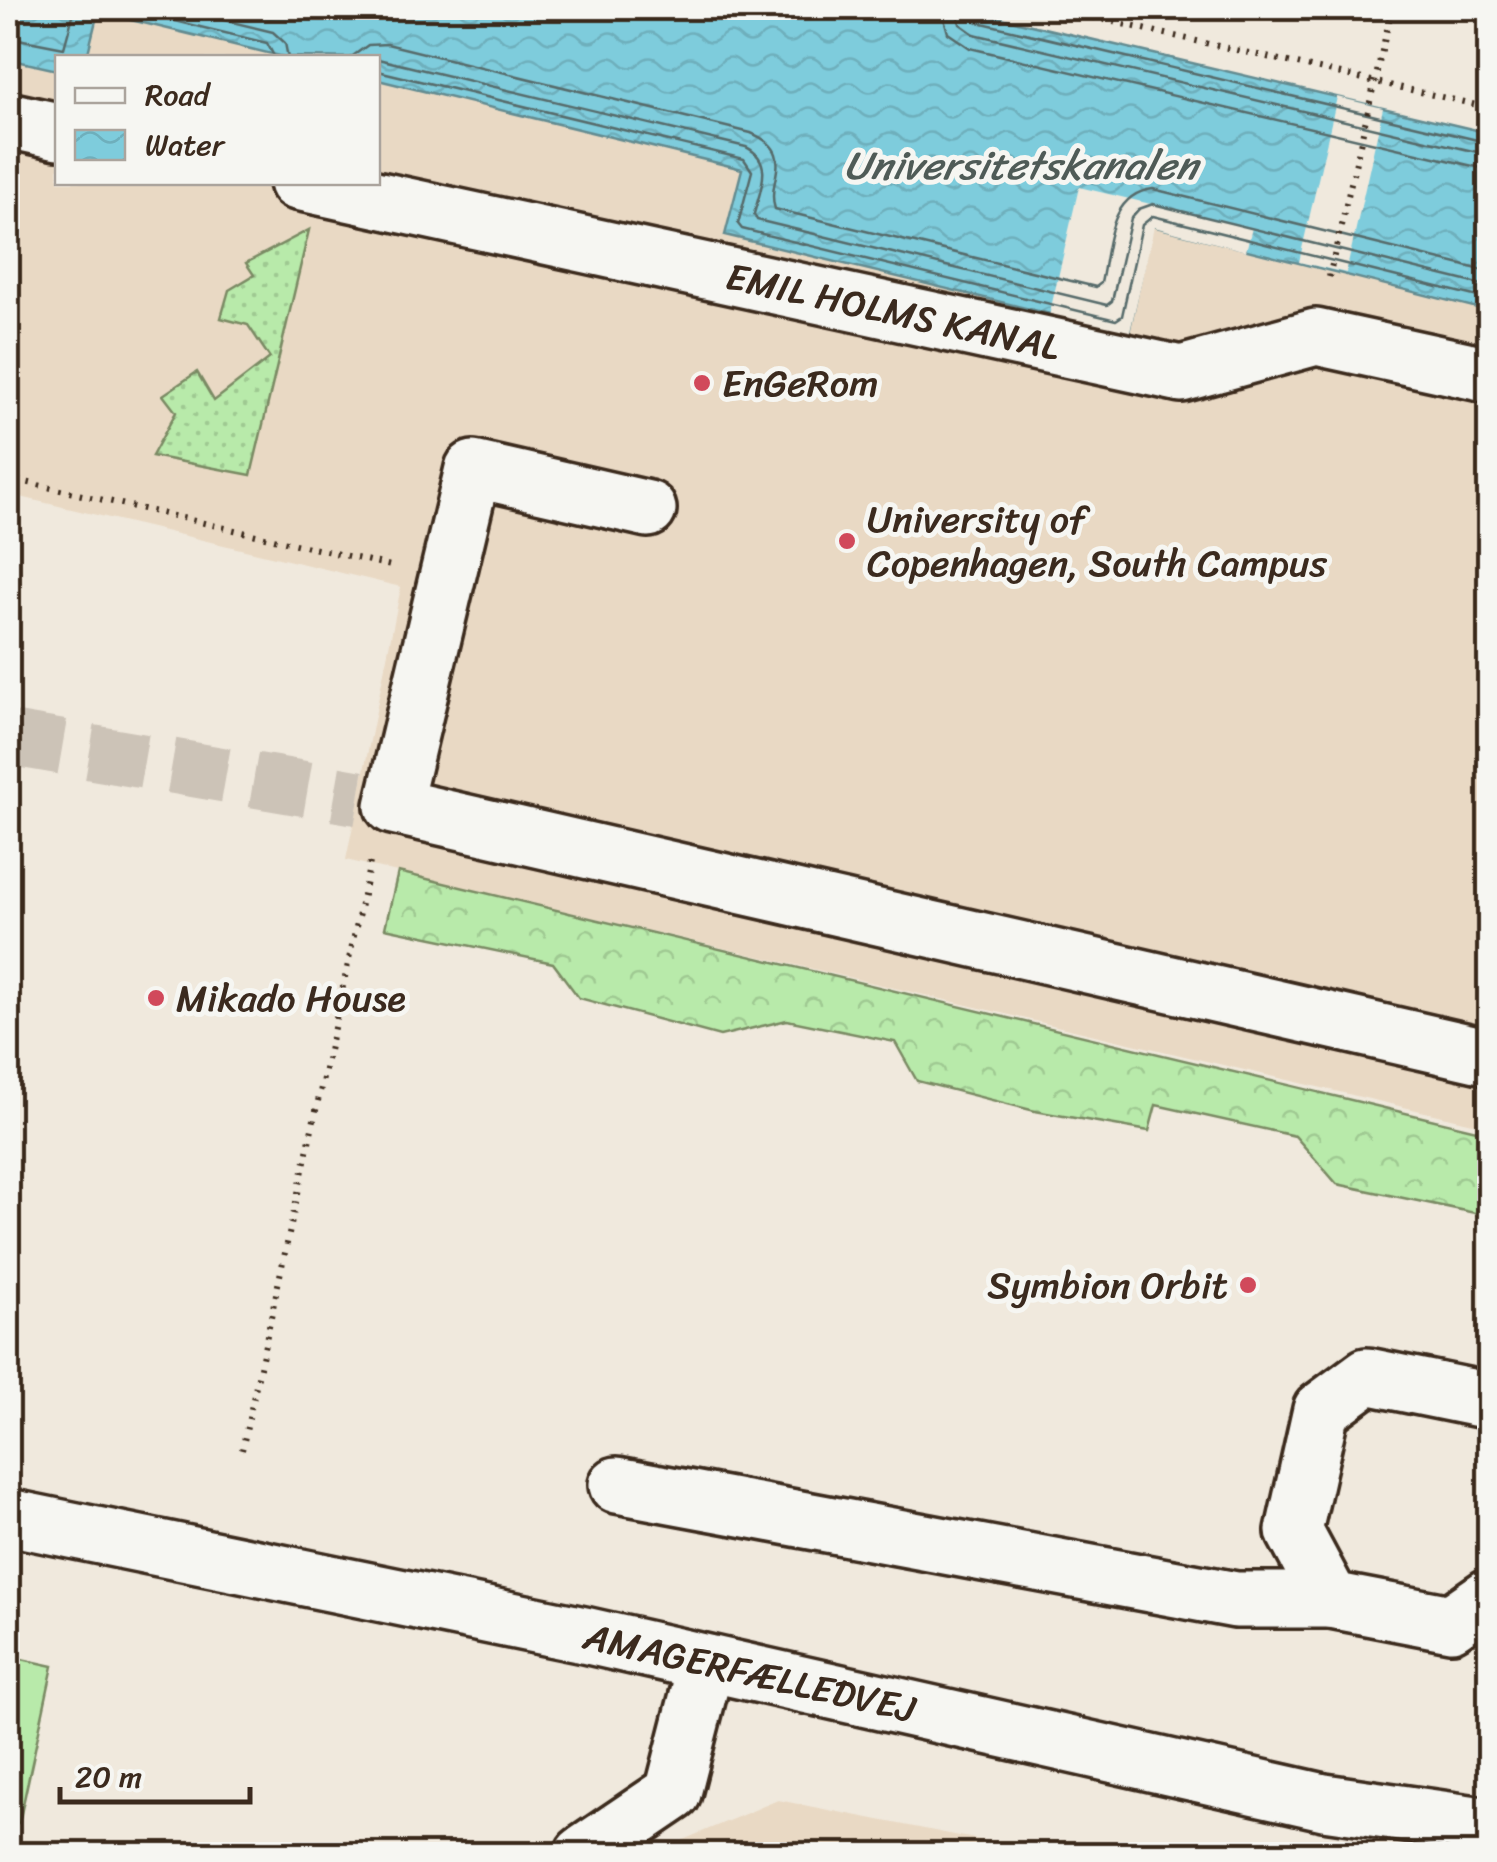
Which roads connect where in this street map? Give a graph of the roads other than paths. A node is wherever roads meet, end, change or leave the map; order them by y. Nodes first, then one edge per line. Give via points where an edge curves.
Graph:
1 (8, 120) edge
2 (55, 129) edge
3 (311, 185) edge
4 (1490, 375) edge
5 (648, 510) dead end
6 (1490, 1057) edge
7 (1490, 1401) edge
8 (617, 1484) dead end
9 (8, 1516) edge
10 (1331, 1600) junction
11 (1488, 1600) edge
12 (706, 1664) junction
13 (1490, 1826) edge
14 (583, 1854) edge

1 - 2 street
3 - 4 street, EMIL HOLMS KANAL via 1181,374 1316,337
5 - 6 street via 473,469 447,579 376,802
7 - 10 street via 1367,1376 1321,1410 1294,1532
8 - 10 street via 1236,1600
9 - 12 street, AMAGERFÆLLEDVEJ
10 - 11 street via 1451,1623
12 - 13 street, AMAGERFÆLLEDVEJ via 1324,1802
12 - 14 street via 673,1793

